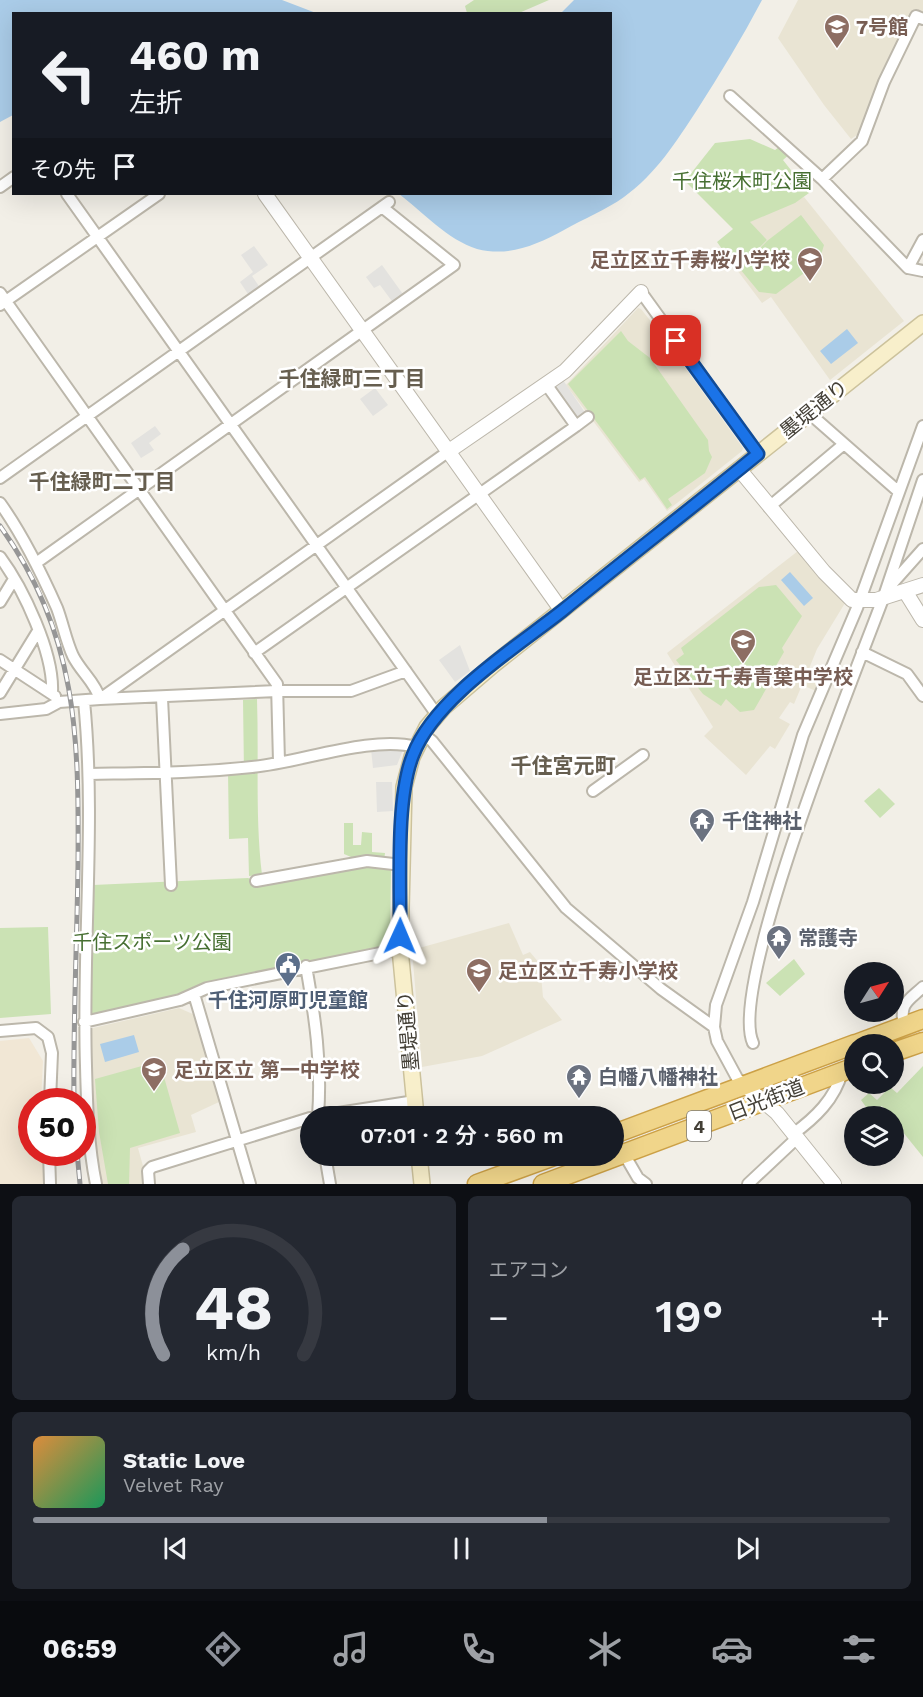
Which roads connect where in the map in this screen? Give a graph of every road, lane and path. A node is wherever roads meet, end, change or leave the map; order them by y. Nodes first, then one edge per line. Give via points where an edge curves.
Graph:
1 (923, 19) edge
2 (730, 96) dead end
3 (822, 179) junction
4 (68, 195) edge
5 (158, 195) edge
6 (266, 195) edge
7 (97, 237) junction
8 (923, 240) edge
9 (311, 258) junction
10 (908, 268) junction
11 (923, 271) edge
12 (641, 292) joint
13 (2, 300) edge
14 (923, 323) edge
15 (363, 331) junction
16 (178, 351) junction
17 (546, 384) junction
18 (809, 414) junction
19 (86, 416) junction
20 (588, 417) dead end
21 (231, 425) junction
22 (576, 426) junction
23 (923, 426) edge
24 (844, 444) junction
25 (449, 451) junction
26 (758, 454) junction
27 (739, 469) junction
28 (0, 478) edge
29 (923, 480) edge
30 (139, 490) junction
31 (899, 492) junction
32 (479, 494) junction
33 (0, 503) edge
34 (769, 507) junction
35 (317, 546) junction
36 (923, 549) edge
37 (0, 557) edge
38 (36, 563) junction
39 (14, 579) junction
40 (923, 585) edge
41 (346, 588) junction
42 (905, 591) junction
43 (883, 598) junction
44 (859, 601) junction
45 (0, 602) edge
46 (225, 611) junction
47 (562, 611) junction
48 (923, 620) edge
49 (38, 631) junction
50 (862, 652) junction
51 (254, 653) junction
52 (0, 660) edge
53 (14, 669) junction
54 (406, 671) junction
55 (277, 691) junction
56 (52, 692) junction
57 (0, 693) edge
58 (923, 696) edge
59 (162, 698) junction
60 (100, 699) junction
61 (84, 701) junction
62 (59, 702) junction
63 (0, 714) edge
64 (437, 715) junction
65 (419, 741) junction
66 (642, 755) dead end
67 (279, 762) junction
68 (166, 773) junction
69 (90, 774) junction
70 (592, 791) dead end
71 (402, 865) junction
72 (256, 881) dead end
73 (171, 885) dead end
74 (400, 949) junction
75 (306, 966) junction
76 (923, 987) edge
77 (194, 994) junction
78 (923, 1019) edge
79 (84, 1022) junction
80 (904, 1026) junction
81 (714, 1027) junction
82 (0, 1031) edge
83 (882, 1034) edge
84 (923, 1042) edge
85 (753, 1043) dead end
86 (844, 1048) edge
87 (904, 1049) edge
88 (844, 1071) edge
89 (844, 1077) edge
90 (744, 1085) junction
91 (51, 1088) edge
92 (765, 1101) junction
93 (319, 1106) edge
94 (415, 1106) edge
95 (300, 1121) edge
96 (624, 1130) edge
97 (795, 1136) junction
98 (237, 1141) junction
99 (624, 1154) joint
100 (49, 1166) edge
101 (327, 1166) edge
102 (420, 1166) edge
103 (527, 1166) edge
104 (592, 1166) edge
105 (639, 1182) edge
106 (50, 1184) edge
107 (96, 1184) edge
108 (149, 1184) edge
109 (250, 1184) edge
110 (330, 1184) edge
111 (422, 1184) edge
112 (477, 1184) edge
113 (543, 1184) edge
114 (748, 1184) edge
115 (834, 1184) edge

1 - 3 street via 916,16 884,82 862,141
2 - 3 street
3 - 10 street
4 - 7 street
5 - 7 street
6 - 9 street
7 - 13 street
7 - 16 street
8 - 10 street
9 - 15 street
9 - 15 street via 385,204 454,265
9 - 16 street
10 - 11 street
12 - 17 street via 565,371
12 - 26 street
13 - 19 street
14 - 18 main road, 墨堤通り
15 - 21 street
15 - 25 street
16 - 19 street
16 - 21 street
17 - 22 street
17 - 25 street
18 - 24 street
18 - 26 main road, 墨堤通り
19 - 28 street
19 - 30 street
20 - 22 street
21 - 30 street
21 - 35 street
22 - 32 street
23 - 31 street
24 - 31 street
24 - 34 street
25 - 32 street
25 - 35 street
26 - 27 main road, 墨堤通り
27 - 34 street
27 - 47 main road, 墨堤通り
29 - 43 street
30 - 38 street
30 - 46 street
31 - 44 street
32 - 41 street
32 - 47 street
33 - 38 street
34 - 44 street via 846,595
35 - 41 street
35 - 46 street
36 - 43 street
37 - 39 street
38 - 60 street via 74,657
39 - 45 street
39 - 49 street
40 - 42 street
41 - 51 street
41 - 54 street
42 - 43 street
42 - 48 street
43 - 44 street
43 - 50 street
44 - 81 street via 803,735 753,902 716,1005
46 - 51 street
46 - 60 street
47 - 64 main road, 墨堤通り
49 - 53 street
49 - 56 street
50 - 58 street via 907,674
50 - 85 street via 783,874 755,970 749,1028
51 - 55 street via 277,684
52 - 53 street
53 - 56 street
53 - 57 street
54 - 55 street via 351,691
54 - 64 street
55 - 59 street
55 - 67 street
56 - 62 street
59 - 60 street
59 - 68 street
60 - 61 street
61 - 62 street
61 - 69 street
62 - 63 street via 46,709
64 - 65 main road, 墨堤通り
65 - 67 street
65 - 71 main road, 墨堤通り via 404,787
65 - 81 street via 432,741 566,908
66 - 70 street
67 - 68 street
68 - 69 street
68 - 73 street
69 - 79 street
71 - 72 street via 367,861
71 - 74 main road, 墨堤通り
74 - 75 street
74 - 94 main road, 墨堤通り
75 - 77 street
75 - 93 street via 318,1033
76 - 80 street via 903,1006
77 - 79 street
77 - 98 street
78 - 80 highway, 日光街道 / 4
79 - 107 street via 88,1134
80 - 83 highway, 日光街道 / 4
81 - 90 street via 717,1041
82 - 91 street via 36,1028 48,1037 52,1053
84 - 87 highway
86 - 90 highway, 日光街道 / 4
88 - 92 highway, 日光街道 / 4
89 - 97 street via 830,1100
90 - 92 street
90 - 96 highway, 日光街道 / 4
92 - 97 street
92 - 99 highway, 日光街道 / 4
95 - 98 street
97 - 114 street
97 - 115 street
98 - 108 street via 152,1167 148,1171
98 - 109 street
99 - 105 street
100 - 106 street
101 - 110 street
102 - 111 main road
103 - 112 highway
104 - 113 highway, 日光街道 / 4

